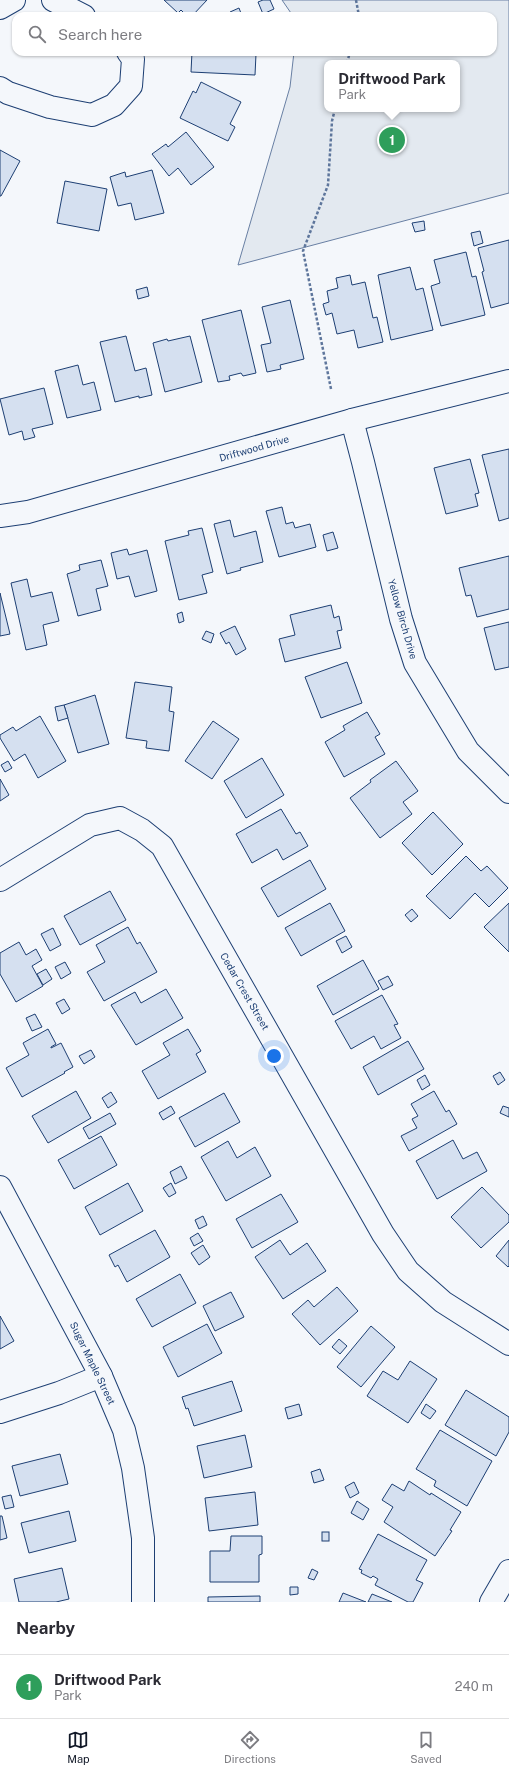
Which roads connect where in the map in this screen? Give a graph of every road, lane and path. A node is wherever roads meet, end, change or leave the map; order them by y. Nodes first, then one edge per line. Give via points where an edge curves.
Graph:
1 (14, 0) edge
2 (53, 0) edge
3 (356, 0) edge
4 (0, 8) edge
5 (76, 12) edge
6 (358, 12) edge
7 (131, 56) edge
8 (0, 88) edge
9 (334, 112) edge
10 (509, 381) edge
11 (331, 389) dead end
12 (352, 420) junction
13 (0, 516) edge
14 (509, 792) edge
15 (0, 880) edge
16 (0, 1186) edge
17 (509, 1344) edge
18 (102, 1376) junction
19 (0, 1412) edge
20 (509, 1571) edge
21 (143, 1602) edge
22 (491, 1602) edge

1 - 4 street
2 - 5 street
3 - 6 path
7 - 8 street via 133,59 131,86 114,105 92,115 50,108
9 - 11 path via 328,185 303,251
10 - 12 street, Driftwood Drive
12 - 13 street, Driftwood Drive via 28,512
12 - 14 street, Yellow Birch Drive via 401,619 415,663 468,751
15 - 17 street, Cedar Crest Street via 90,825 120,818 142,830 162,846 383,1234 408,1271 443,1302
16 - 18 street, Sugar Maple Street
18 - 19 street
18 - 21 street, Sugar Maple Street via 124,1430 133,1468 143,1538
20 - 22 street

